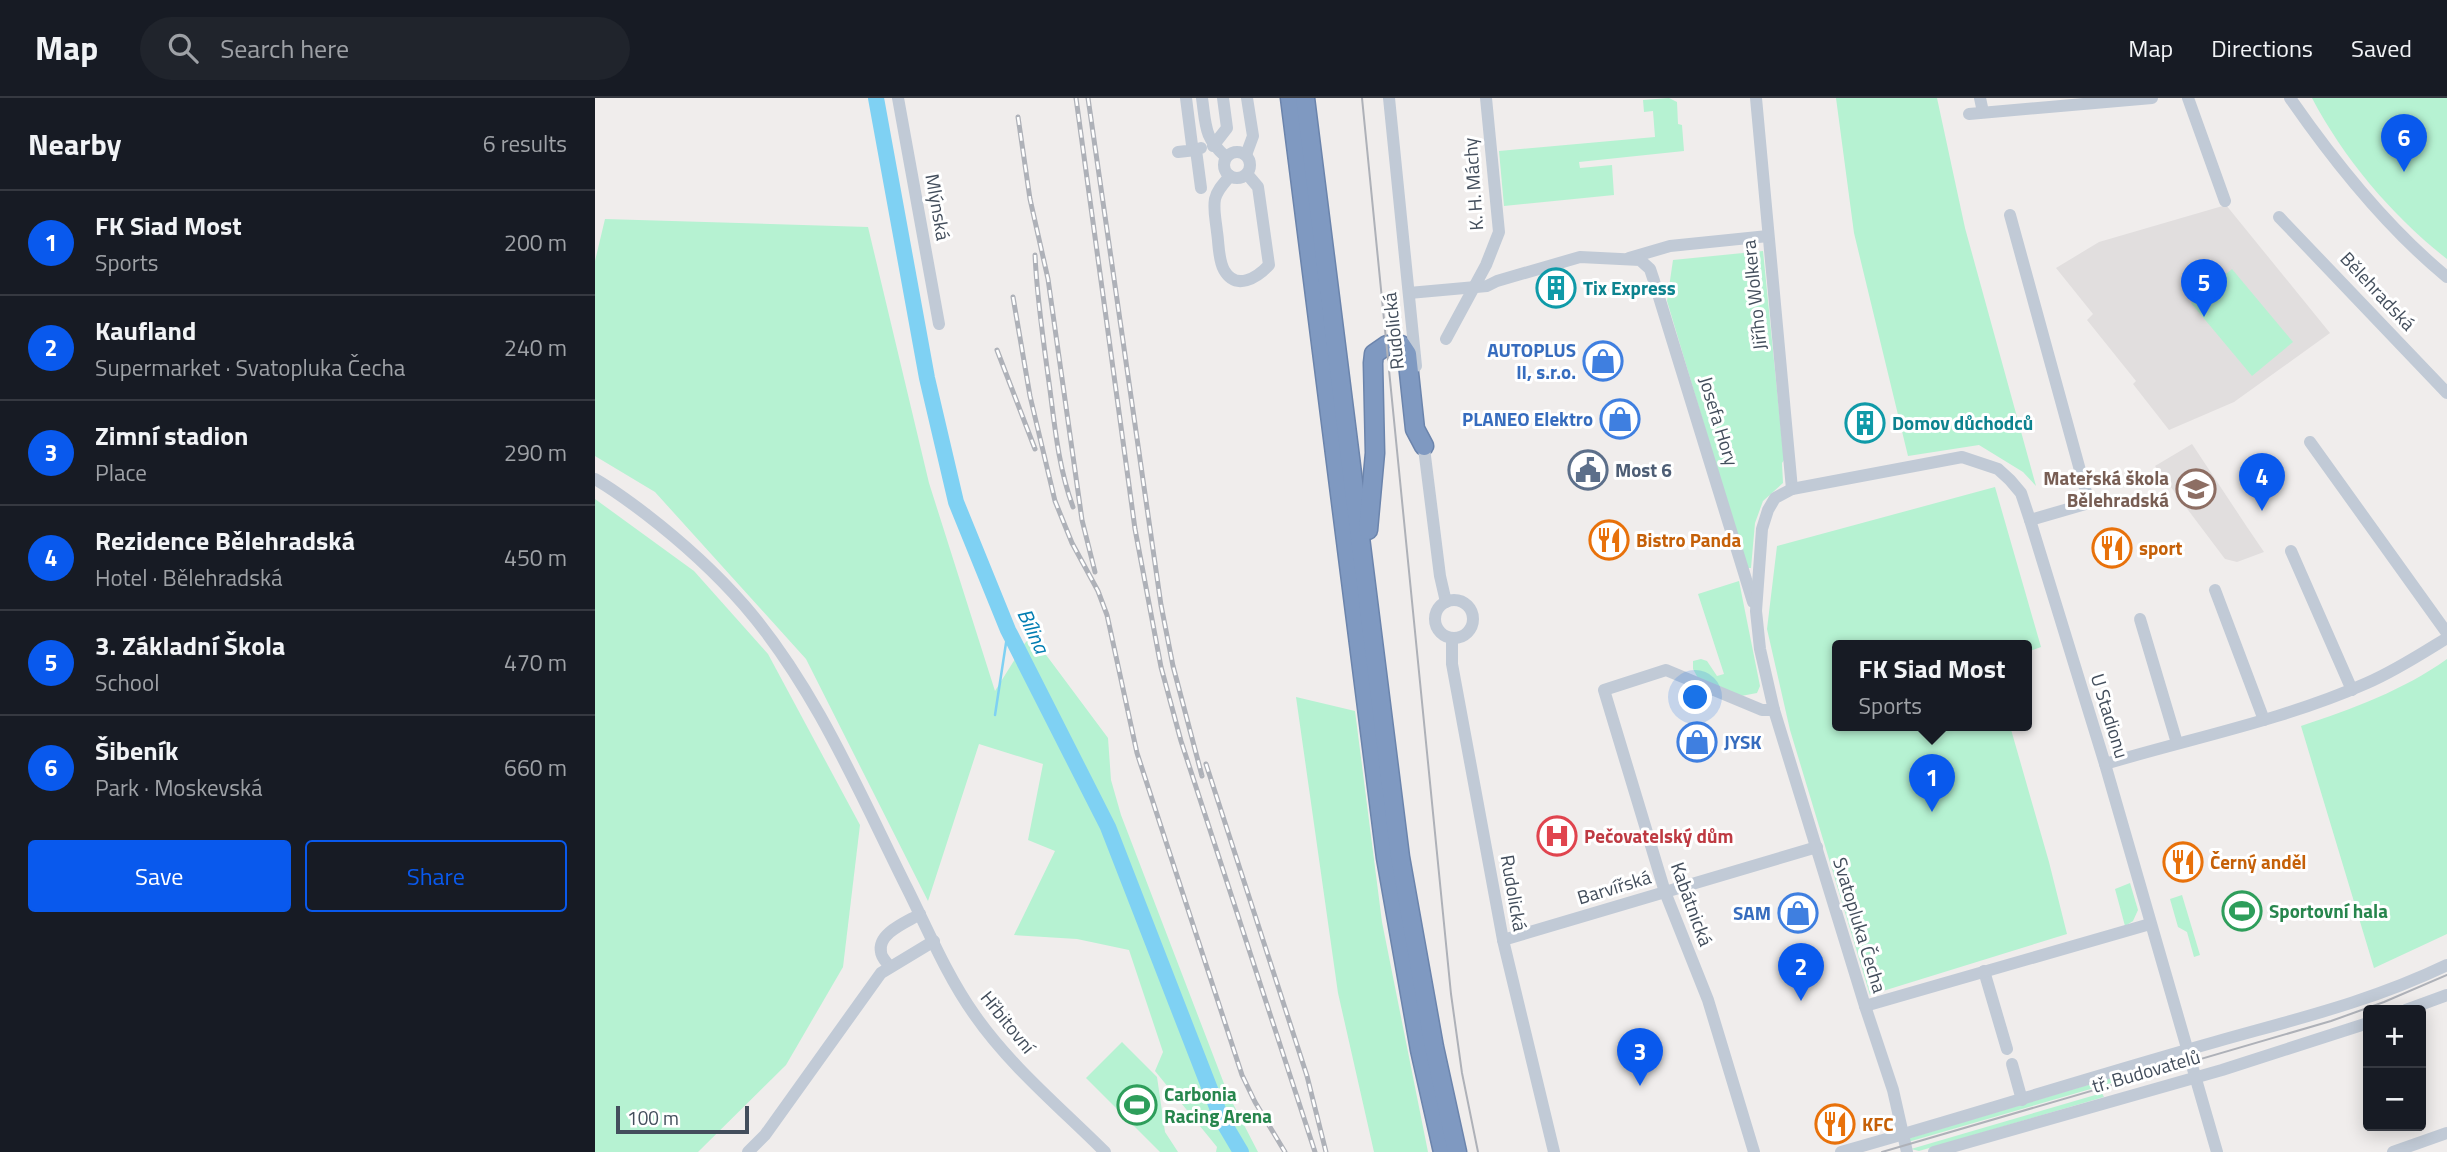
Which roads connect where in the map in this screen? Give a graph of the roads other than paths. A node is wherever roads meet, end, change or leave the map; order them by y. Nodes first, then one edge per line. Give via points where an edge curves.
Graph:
1 (898, 98) edge
2 (1186, 98) edge
3 (1202, 98) edge
4 (1223, 98) edge
5 (1247, 98) edge
6 (1290, 98) edge
7 (1305, 98) edge
8 (1389, 98) edge
9 (1486, 98) edge
10 (1756, 98) edge
11 (1980, 98) edge
12 (2152, 98) edge
13 (2188, 98) edge
14 (2290, 98) edge
15 (2113, 100) edge
16 (2029, 103) edge
17 (1983, 112) junction
18 (1969, 114) dead end
19 (1212, 145) junction
20 (1196, 150) junction
21 (1178, 152) dead end
22 (1246, 155) junction
23 (1226, 158) junction
24 (1247, 174) junction
25 (1230, 176) junction
26 (1201, 188) dead end
27 (2225, 201) dead end
28 (2010, 215) dead end
29 (2279, 217) dead end
30 (1768, 236) junction
31 (1625, 260) junction
32 (2447, 277) edge
33 (1472, 287) junction
34 (1409, 293) junction
35 (939, 324) dead end
36 (1446, 339) dead end
37 (2447, 393) edge
38 (2310, 442) dead end
39 (1424, 446) junction
40 (595, 479) edge
41 (1792, 489) junction
42 (2030, 520) junction
43 (2291, 551) dead end
44 (1366, 572) junction
45 (2215, 590) dead end
46 (1446, 602) junction
47 (1756, 611) junction
48 (2140, 618) dead end
49 (2447, 633) edge
50 (1452, 638) junction
51 (2447, 638) edge
52 (2352, 690) junction
53 (1774, 710) junction
54 (2264, 720) junction
55 (2177, 743) junction
56 (2105, 764) junction
57 (1817, 848) junction
58 (1665, 892) junction
59 (920, 914) junction
60 (2150, 924) junction
61 (1503, 940) junction
62 (934, 941) junction
63 (2447, 965) edge
64 (890, 967) junction
65 (1984, 971) junction
66 (2447, 995) edge
67 (2420, 1005) edge
68 (1865, 1006) junction
69 (2363, 1025) edge
70 (2007, 1049) dead end
71 (2187, 1051) junction
72 (2011, 1064) dead end
73 (2197, 1076) junction
74 (2022, 1100) junction
75 (2447, 1133) edge
76 (1904, 1135) junction
77 (748, 1152) edge
78 (1105, 1152) edge
79 (1443, 1152) edge
80 (1457, 1152) edge
81 (1554, 1152) edge
82 (1754, 1152) edge
83 (1841, 1152) edge
84 (1907, 1152) edge
85 (1934, 1152) edge
86 (2217, 1152) edge
87 (2393, 1152) edge

1 - 35 street, Mlýnská
2 - 20 street
3 - 19 street
4 - 19 street via 1227,128
5 - 22 street via 1253,136
6 - 79 highway via 1386,858
7 - 44 highway
8 - 34 street, Rudolická
9 - 33 street, K. H. Máchy via 1499,232
10 - 30 street, Jiřího Wolkera
11 - 17 street
12 - 15 street
13 - 27 street
14 - 32 street via 2362,193 2417,253
15 - 16 street
16 - 17 street
17 - 18 street
19 - 20 street
19 - 23 street
20 - 21 street
20 - 26 street
22 - 23 street via 1236,152
22 - 24 street via 1250,164
23 - 25 street via 1224,168
24 - 25 street
24 - 25 street via 1258,187 1269,265 1248,281 1235,280 1221,262 1216,198
28 - 42 street via 2089,503
29 - 37 street, Bělehradská
30 - 31 street, Josefa Hory via 1670,246
30 - 41 street, Jiřího Wolkera
31 - 33 street, Josefa Hory via 1580,257
31 - 47 street, Josefa Hory via 1640,260 1650,269
33 - 34 street, Josefa Hory
33 - 36 street, K. H. Máchy
34 - 39 street, Rudolická
38 - 49 street
39 - 44 highway via 1416,429 1407,354 1401,345 1387,345 1374,354 1373,363 1375,453
39 - 46 street, Rudolická
40 - 59 street, Hřbitovní via 664,528 745,607 829,733
41 - 42 street, U Stadionu via 1962,457 1998,468 2021,493
41 - 47 street, Svatopluka Čecha via 1775,498 1762,529
42 - 56 street, U Stadionu
43 - 52 street
44 - 80 highway via 1400,857
45 - 54 street
46 - 50 street, Rudolická via 1438,610 1436,622 1441,632
46 - 50 street via 1462,602 1472,615 1468,632
47 - 53 street, Svatopluka Čecha
48 - 55 street
50 - 61 street, Rudolická
51 - 52 street
52 - 54 street
53 - 57 street, Svatopluka Čecha
53 - 58 street, Kabátnická via 1762,710 1666,670 1604,690
54 - 55 street
55 - 56 street
56 - 60 street, U Stadionu
57 - 58 street, Barvířská
57 - 68 street, Svatopluka Čecha
58 - 61 street, Barvířská
58 - 82 street, Kabátnická via 1711,1011
59 - 62 street, Hřbitovní
59 - 64 street via 881,941 880,953
60 - 65 street
60 - 71 street, U Stadionu
61 - 81 street, Rudolická
62 - 64 street
62 - 78 street, Hřbitovní via 987,1031
63 - 71 street, tř. Budovatelů via 2360,1002
64 - 77 street
65 - 68 street
65 - 70 street
66 - 67 street
68 - 76 street, Svatopluka Čecha
69 - 73 street, tř. Budovatelů
71 - 73 street, U Stadionu
71 - 74 street, tř. Budovatelů
72 - 74 street
73 - 85 street, tř. Budovatelů
73 - 86 street, U Stadionu
74 - 76 street, tř. Budovatelů
75 - 87 street
76 - 83 street, tř. Budovatelů
76 - 84 street, Svatopluka Čecha

